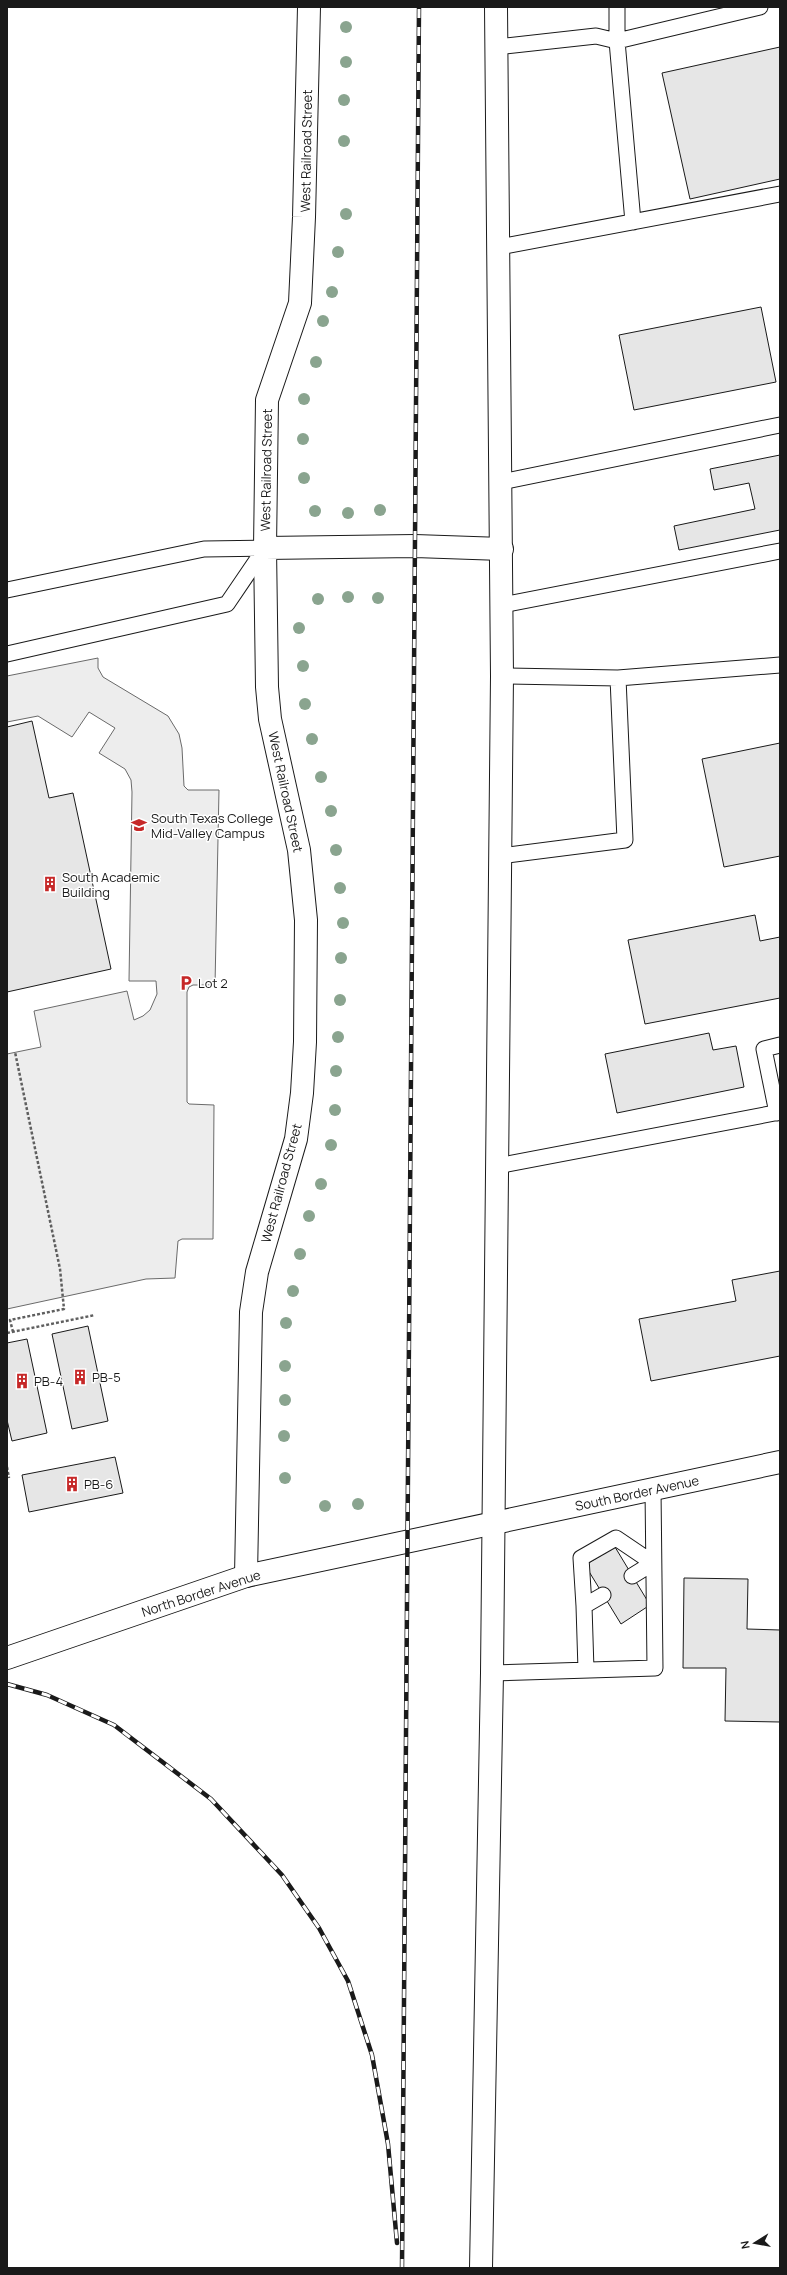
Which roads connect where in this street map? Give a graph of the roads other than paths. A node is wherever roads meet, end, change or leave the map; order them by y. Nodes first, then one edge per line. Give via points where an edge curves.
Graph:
1 (309, 7) edge
2 (496, 7) edge
3 (617, 7) edge
4 (760, 7) edge
5 (617, 41) junction
6 (496, 47) junction
7 (780, 194) edge
8 (633, 222) junction
9 (499, 247) junction
10 (780, 425) edge
11 (501, 482) junction
12 (265, 548) junction
13 (502, 549) junction
14 (780, 551) edge
15 (7, 590) edge
16 (502, 605) junction
17 (7, 654) edge
18 (780, 665) edge
19 (502, 676) junction
20 (618, 678) junction
21 (500, 856) junction
22 (780, 1045) edge
23 (779, 1113) edge
24 (497, 1166) junction
25 (780, 1462) edge
26 (653, 1489) junction
27 (494, 1523) junction
28 (653, 1563) junction
29 (246, 1576) junction
30 (632, 1576) dead end
31 (603, 1595) dead end
32 (584, 1606) junction
33 (7, 1658) edge
34 (586, 1670) junction
35 (492, 1673) junction
36 (481, 2268) edge

1 - 12 street, West Railroad Street via 300,303 267,400
2 - 6 street
3 - 5 lane
4 - 5 lane
5 - 6 lane via 596,36
5 - 8 lane
6 - 9 street
7 - 8 lane
8 - 9 lane
9 - 11 street
10 - 11 lane
11 - 13 street
12 - 13 street via 416,546
12 - 15 lane via 204,549
12 - 17 lane via 227,604
12 - 29 street, West Railroad Street via 267,687 270,719 299,850 306,920 305,1042 296,1139 257,1272 251,1312
13 - 16 street
14 - 16 lane
16 - 19 street
18 - 20 lane
19 - 20 lane
19 - 21 street
20 - 21 lane via 625,840
21 - 24 street
22 - 23 lane via 764,1049
23 - 24 lane
24 - 27 street
25 - 26 street, South Border Avenue
26 - 27 street, South Border Avenue
26 - 28 lane
27 - 29 street, North Border Avenue
27 - 35 street
28 - 30 lane
28 - 32 lane via 616,1538 581,1558
28 - 34 lane via 655,1668
29 - 33 street, North Border Avenue
31 - 32 lane
32 - 34 lane
34 - 35 lane
35 - 36 street

